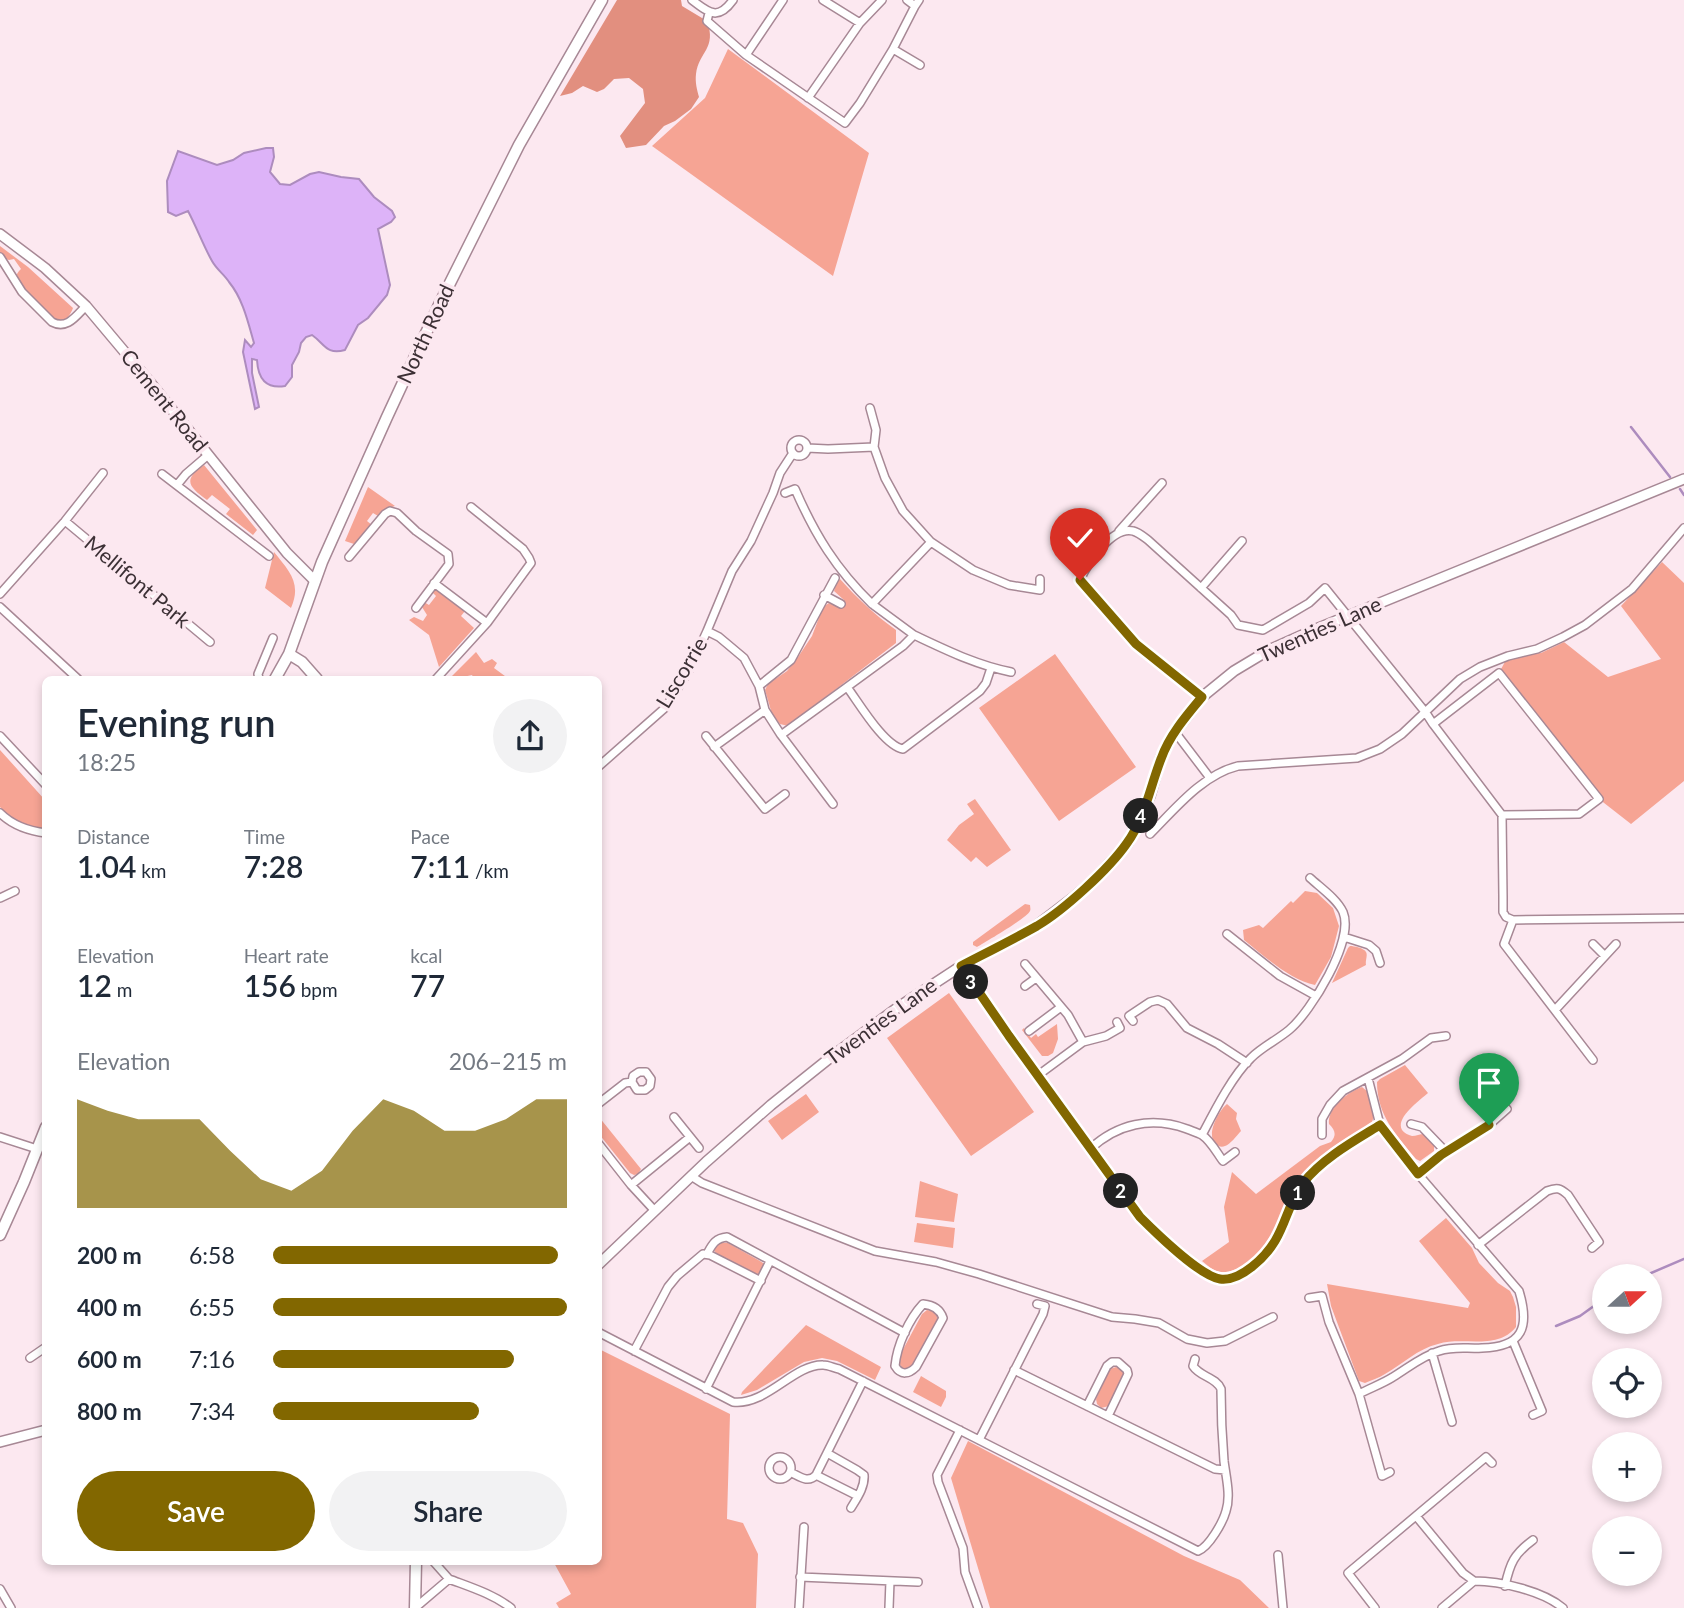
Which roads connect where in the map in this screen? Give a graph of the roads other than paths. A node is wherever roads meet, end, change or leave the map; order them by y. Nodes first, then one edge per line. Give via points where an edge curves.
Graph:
1 (602, 0) edge
2 (692, 0) edge
3 (733, 0) edge
4 (783, 0) edge
5 (823, 0) edge
6 (882, 0) edge
7 (907, 0) edge
8 (917, 3) edge
9 (709, 13) junction
10 (860, 23) junction
11 (893, 49) junction
12 (746, 55) junction
13 (920, 65) dead end
14 (808, 98) junction
15 (0, 234) edge
16 (0, 257) edge
17 (86, 306) junction
18 (870, 408) dead end
19 (874, 447) junction
20 (807, 448) junction
21 (793, 453) junction
22 (207, 456) junction
23 (103, 473) dead end
24 (162, 474) dead end
25 (1684, 479) edge
26 (1163, 483) dead end
27 (177, 485) junction
28 (785, 493) dead end
29 (471, 507) dead end
30 (65, 521) junction
31 (1684, 527) edge
32 (1118, 531) junction
33 (1242, 541) dead end
34 (931, 542) junction
35 (269, 556) dead end
36 (349, 556) dead end
37 (835, 578) dead end
38 (1040, 579) dead end
39 (315, 582) junction
40 (434, 583) junction
41 (1201, 588) junction
42 (0, 594) edge
43 (824, 595) junction
44 (841, 604) dead end
45 (872, 604) junction
46 (0, 607) edge
47 (416, 608) dead end
48 (1348, 617) junction
49 (487, 623) junction
50 (707, 631) junction
51 (914, 635) junction
52 (274, 638) dead end
53 (210, 642) dead end
54 (289, 654) junction
55 (991, 668) junction
56 (1011, 672) dead end
57 (75, 676) edge
58 (258, 676) edge
59 (277, 676) edge
60 (314, 676) edge
61 (439, 676) edge
62 (759, 686) junction
63 (847, 687) junction
64 (1202, 697) junction
65 (765, 710) junction
66 (1426, 713) junction
67 (1433, 723) junction
68 (1175, 732) junction
69 (781, 735) junction
70 (0, 736) edge
71 (706, 736) dead end
72 (714, 747) junction
73 (602, 763) edge
74 (1210, 778) junction
75 (42, 781) edge
76 (785, 794) dead end
77 (833, 804) dead end
78 (1, 815) edge
79 (1502, 815) junction
80 (42, 832) edge
81 (1150, 834) dead end
82 (1310, 878) dead end
83 (15, 891) dead end
84 (0, 898) edge
85 (1684, 918) edge
86 (1513, 920) junction
87 (1227, 934) dead end
88 (1344, 937) junction
89 (1593, 944) dead end
90 (1616, 944) dead end
91 (1605, 956) junction
92 (1380, 963) dead end
93 (1025, 964) dead end
94 (961, 966) junction
95 (1036, 978) junction
96 (1025, 986) dead end
97 (1316, 996) junction
98 (1061, 1007) junction
99 (1556, 1010) junction
100 (1133, 1021) dead end
101 (1117, 1022) dead end
102 (1029, 1031) dead end
103 (1446, 1036) dead end
104 (1083, 1042) junction
105 (1593, 1060) dead end
106 (1247, 1063) junction
107 (1037, 1076) junction
108 (1368, 1078) junction
109 (632, 1082) dead end
110 (602, 1101) edge
111 (1507, 1109) dead end
112 (674, 1117) dead end
113 (1411, 1124) dead end
114 (1380, 1125) junction
115 (1202, 1135) junction
116 (1322, 1135) dead end
117 (0, 1137) edge
118 (42, 1137) edge
119 (690, 1137) junction
120 (602, 1148) edge
121 (699, 1148) dead end
122 (37, 1149) junction
123 (1090, 1149) junction
124 (1235, 1152) dead end
125 (1446, 1152) junction
126 (1418, 1174) junction
127 (691, 1175) junction
128 (631, 1185) junction
129 (655, 1211) junction
130 (0, 1236) edge
131 (1478, 1245) junction
132 (1592, 1248) dead end
133 (707, 1254) junction
134 (602, 1261) edge
135 (770, 1261) junction
136 (761, 1281) junction
137 (1309, 1298) dead end
138 (1037, 1304) dead end
139 (1273, 1317) dead end
140 (905, 1333) junction
141 (602, 1334) edge
142 (1513, 1340) junction
143 (42, 1350) edge
144 (635, 1351) junction
145 (1433, 1353) junction
146 (30, 1358) dead end
147 (1195, 1359) dead end
148 (1014, 1370) junction
149 (863, 1381) junction
150 (706, 1389) junction
151 (1359, 1394) junction
152 (1087, 1406) junction
153 (1533, 1415) dead end
154 (1108, 1416) junction
155 (1452, 1422) dead end
156 (960, 1430) junction
157 (42, 1431) edge
158 (979, 1440) junction
159 (0, 1442) edge
160 (827, 1453) junction
161 (1492, 1464) dead end
162 (1225, 1470) junction
163 (790, 1472) dead end
164 (1390, 1472) dead end
165 (816, 1475) junction
166 (858, 1496) junction
167 (852, 1508) dead end
168 (1416, 1516) junction
169 (804, 1527) dead end
170 (1517, 1539) dead end
171 (1533, 1540) dead end
172 (1523, 1547) junction
173 (1278, 1555) dead end
174 (416, 1565) edge
175 (437, 1565) edge
176 (1279, 1566) junction
177 (1268, 1567) dead end
178 (800, 1577) junction
179 (449, 1579) junction
180 (890, 1581) junction
181 (1474, 1581) junction
182 (918, 1582) dead end
183 (1505, 1586) junction
184 (0, 1589) edge
185 (11, 1608) edge
186 (415, 1608) edge
187 (511, 1608) edge
188 (799, 1608) edge
189 (889, 1608) edge
190 (978, 1608) edge
191 (1283, 1608) edge
192 (1375, 1608) edge
193 (1442, 1608) edge
194 (1563, 1608) edge

1 - 39 main road, North Road via 519,145 467,249
2 - 9 street
3 - 9 street via 718,13
4 - 12 street
5 - 10 street
6 - 10 street
7 - 8 street
8 - 11 street
9 - 12 street via 707,21
10 - 14 street
11 - 13 street
11 - 14 street via 845,123
12 - 14 street
15 - 17 street, Cement Road
16 - 17 street via 22,292 56,325 70,322
17 - 22 street, Cement Road
18 - 19 street via 876,430
19 - 20 street
19 - 34 street via 903,511
20 - 21 street via 800,456
20 - 21 street via 797,441
21 - 50 street via 732,571
22 - 27 street
22 - 39 street, Cement Road
23 - 30 street, Mellifont Park
24 - 27 street
25 - 48 street, Twenties Lane
26 - 32 street
27 - 35 street
28 - 45 street via 795,489 819,540
29 - 49 street via 523,549 531,563
30 - 42 street, Mellifont Park
30 - 53 street, Mellifont Park
31 - 66 street via 1632,589 1585,625 1537,649 1480,667 1460,679
32 - 41 street via 1146,538
32 - 64 street via 1080,580 1136,644
33 - 41 street
34 - 38 street via 973,570 1009,585 1040,590
34 - 45 street
36 - 40 street via 385,514 397,513 448,554 449,564
37 - 43 street
39 - 54 main road, North Road
40 - 47 street
40 - 49 street
41 - 48 street via 1238,625 1263,630 1325,588
43 - 44 street
43 - 62 street via 790,660
45 - 51 street
46 - 57 street
48 - 64 street, Twenties Lane via 1269,650
48 - 66 street
49 - 61 street
50 - 62 street, Liscorrie via 744,659
50 - 73 street, Liscorrie via 666,707
51 - 55 street
51 - 63 street
52 - 58 street
54 - 59 main road, North Road
54 - 60 main road
55 - 56 street
55 - 63 street via 980,691 903,749 887,741
62 - 65 street, Liscorrie
63 - 69 street
64 - 68 street, Twenties Lane
65 - 69 street, Liscorrie
65 - 72 street
66 - 67 street
66 - 74 street via 1380,749 1357,758 1238,766
67 - 79 street
67 - 79 street via 1499,673 1599,799 1579,814
68 - 74 street
68 - 94 street, Twenties Lane via 1139,820 1115,858 1045,920
69 - 77 street, Liscorrie
70 - 75 street
71 - 72 street
72 - 76 street via 765,809
74 - 81 street
78 - 80 street
79 - 86 street via 1503,912
82 - 88 street via 1343,912
83 - 84 street
85 - 86 street
86 - 99 street via 1504,944
87 - 97 street via 1280,976
88 - 92 street via 1369,945
88 - 97 street
89 - 91 street
90 - 91 street
91 - 99 street
93 - 95 street
94 - 107 street
94 - 127 street, Twenties Lane via 831,1057
95 - 96 street
95 - 98 street
97 - 106 street via 1290,1030
98 - 102 street
98 - 104 street
99 - 105 street
100 - 106 street via 1129,1016 1158,1000 1167,1004 1186,1028
101 - 104 street via 1120,1028
103 - 108 street via 1431,1038
104 - 107 street
106 - 115 street
107 - 123 street
108 - 114 street
108 - 116 street via 1343,1091 1329,1105 1322,1119
109 - 110 street
111 - 125 street
112 - 119 street
113 - 125 street via 1422,1127
114 - 123 street via 1346,1146 1303,1184 1264,1256 1247,1271 1220,1279 1166,1243 1140,1217
114 - 126 street
115 - 123 street via 1174,1124 1132,1124
115 - 124 street via 1223,1161
117 - 122 street
118 - 122 main road
119 - 121 street
119 - 128 street
120 - 128 street
122 - 130 main road
125 - 126 street
126 - 131 street
127 - 129 street, Twenties Lane
127 - 139 street via 702,1184 875,1251 936,1262 1112,1317 1158,1323 1187,1339 1225,1341
128 - 129 street
129 - 134 street, Twenties Lane
131 - 132 street via 1555,1188 1568,1195 1599,1242
131 - 142 street via 1519,1291 1524,1320 1521,1334
133 - 135 street via 713,1243 727,1237
133 - 136 street
133 - 144 street via 668,1287
135 - 136 street
135 - 140 street
136 - 150 street
137 - 151 street via 1322,1296
138 - 148 street via 1045,1306
140 - 140 street via 923,1304 941,1312 940,1325 916,1367 904,1373 895,1366
141 - 144 street
142 - 145 street via 1496,1347 1458,1347
142 - 153 street via 1542,1411
143 - 146 street
144 - 150 street
145 - 151 street
145 - 155 street
147 - 162 street via 1196,1370 1218,1382 1221,1389
148 - 152 street
148 - 158 street
149 - 150 street via 823,1365 747,1402 733,1402
149 - 156 street
149 - 160 street
151 - 164 street via 1382,1476
152 - 154 street
152 - 154 street via 1107,1366 1118,1362 1128,1374
154 - 162 street
156 - 158 street
156 - 190 street via 937,1475
157 - 159 street
158 - 162 street via 1198,1551 1212,1539 1226,1511
160 - 165 street
160 - 166 street via 864,1475
161 - 168 street via 1486,1457
163 - 165 street via 807,1480
165 - 166 street
166 - 167 street
168 - 181 street
168 - 192 street via 1348,1573
169 - 178 street
170 - 172 street
171 - 172 street
172 - 183 street via 1513,1558
173 - 176 street
174 - 186 main road
175 - 179 street
176 - 177 street
176 - 191 street
178 - 180 street
178 - 188 street
179 - 186 street
179 - 187 street
180 - 182 street
180 - 189 street
181 - 183 street
181 - 193 street
183 - 194 street via 1545,1597
184 - 185 street

